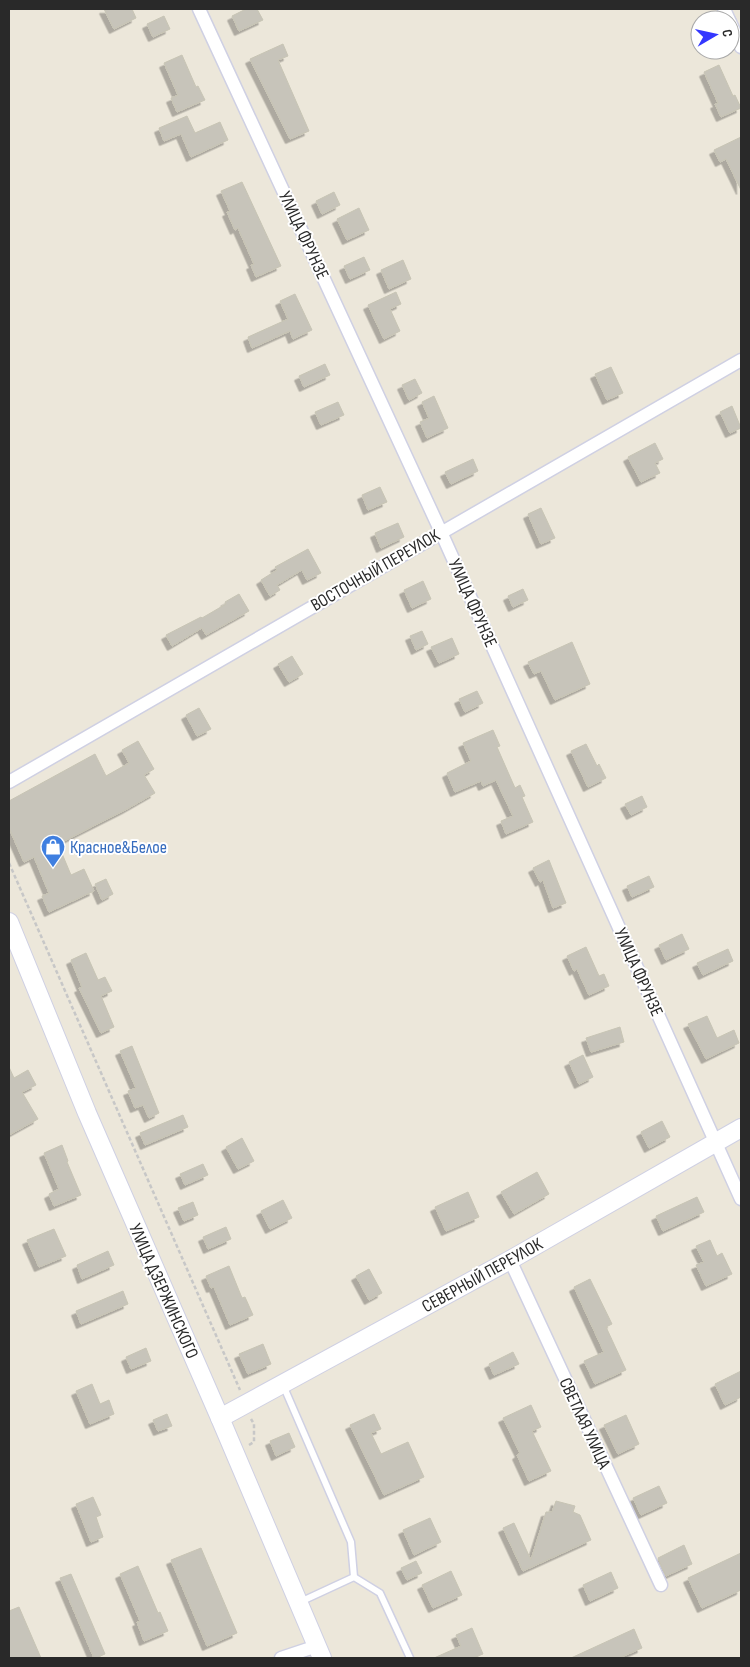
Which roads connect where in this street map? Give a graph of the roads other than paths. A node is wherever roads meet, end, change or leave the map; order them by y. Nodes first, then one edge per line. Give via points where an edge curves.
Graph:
1 (199, 9) edge
2 (741, 360) edge
3 (441, 532) junction
4 (9, 782) edge
5 (9, 922) edge
6 (741, 1128) edge
7 (715, 1142) junction
8 (741, 1199) edge
9 (510, 1260) junction
10 (282, 1384) junction
11 (220, 1418) junction
12 (354, 1578) junction
13 (661, 1585) dead end
14 (299, 1603) junction
15 (319, 1652) edge
16 (281, 1658) edge
17 (410, 1658) edge

1 - 3 street, УЛИЦА ФРУНЗЕ
2 - 3 street, ВОСТОЧНЫЙ ПЕРЕУЛОК
3 - 4 street, ВОСТОЧНЫЙ ПЕРЕУЛОК
3 - 7 street, УЛИЦА ФРУНЗЕ
5 - 11 street, УЛИЦА ДЗЕРЖИНСКОГО via 90,1121
6 - 7 street, СЕВЕРНЫЙ ПЕРЕУЛОК
7 - 8 street, УЛИЦА ФРУНЗЕ
7 - 9 street, СЕВЕРНЫЙ ПЕРЕУЛОК
9 - 10 street, СЕВЕРНЫЙ ПЕРЕУЛОК
9 - 13 street, СВЕТЛАЯ УЛИЦА
10 - 11 street, СЕВЕРНЫЙ ПЕРЕУЛОК
10 - 12 lane via 351,1542
11 - 14 street, УЛИЦА ДЗЕРЖИНСКОГО
12 - 14 lane
12 - 17 lane via 380,1593
14 - 15 street, УЛИЦА ДЗЕРЖИНСКОГО
15 - 16 street

